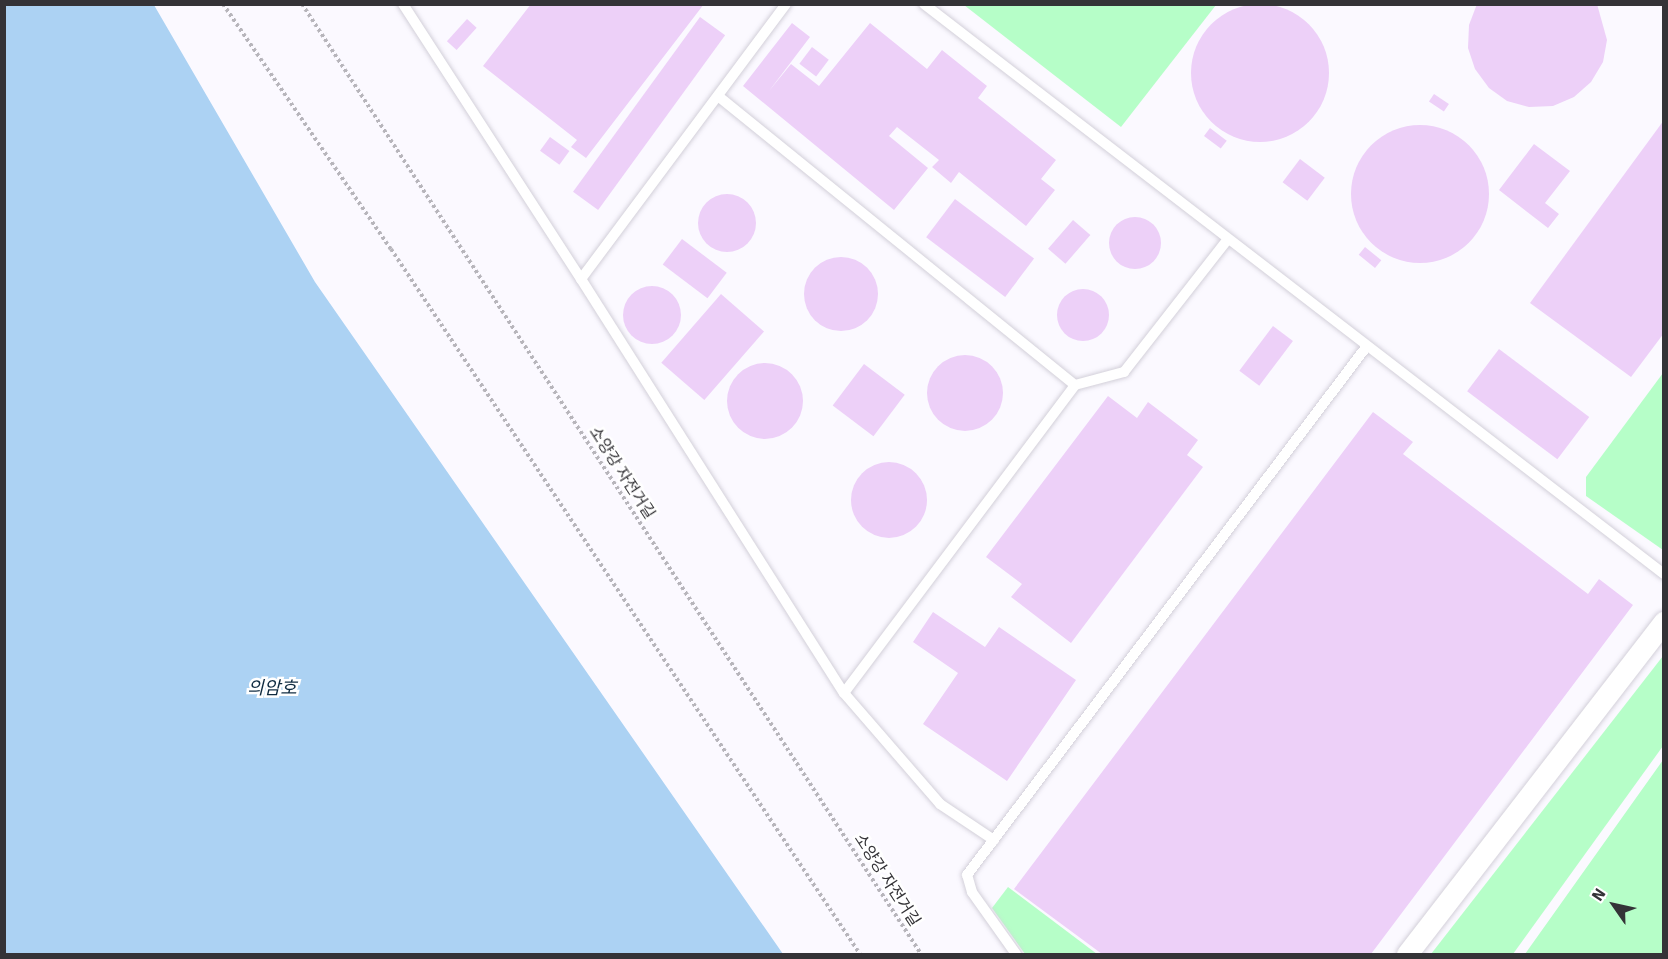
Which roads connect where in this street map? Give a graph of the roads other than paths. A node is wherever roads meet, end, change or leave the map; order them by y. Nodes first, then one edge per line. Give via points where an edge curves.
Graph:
1 (403, 4) edge
2 (786, 4) edge
3 (924, 4) edge
4 (718, 96) junction
5 (1228, 239) junction
6 (581, 279) junction
7 (1367, 346) junction
8 (1075, 385) junction
9 (1664, 573) edge
10 (1664, 622) edge
11 (844, 693) junction
12 (994, 840) junction
13 (1016, 954) edge
14 (1407, 954) edge

1 - 6 lane
2 - 4 lane
3 - 5 lane
4 - 6 lane
4 - 8 lane
5 - 7 lane
5 - 8 lane via 1124,372
6 - 11 lane
7 - 9 lane
7 - 12 lane
8 - 11 lane
10 - 14 street
11 - 12 lane via 940,804
12 - 13 lane via 967,875 972,892

